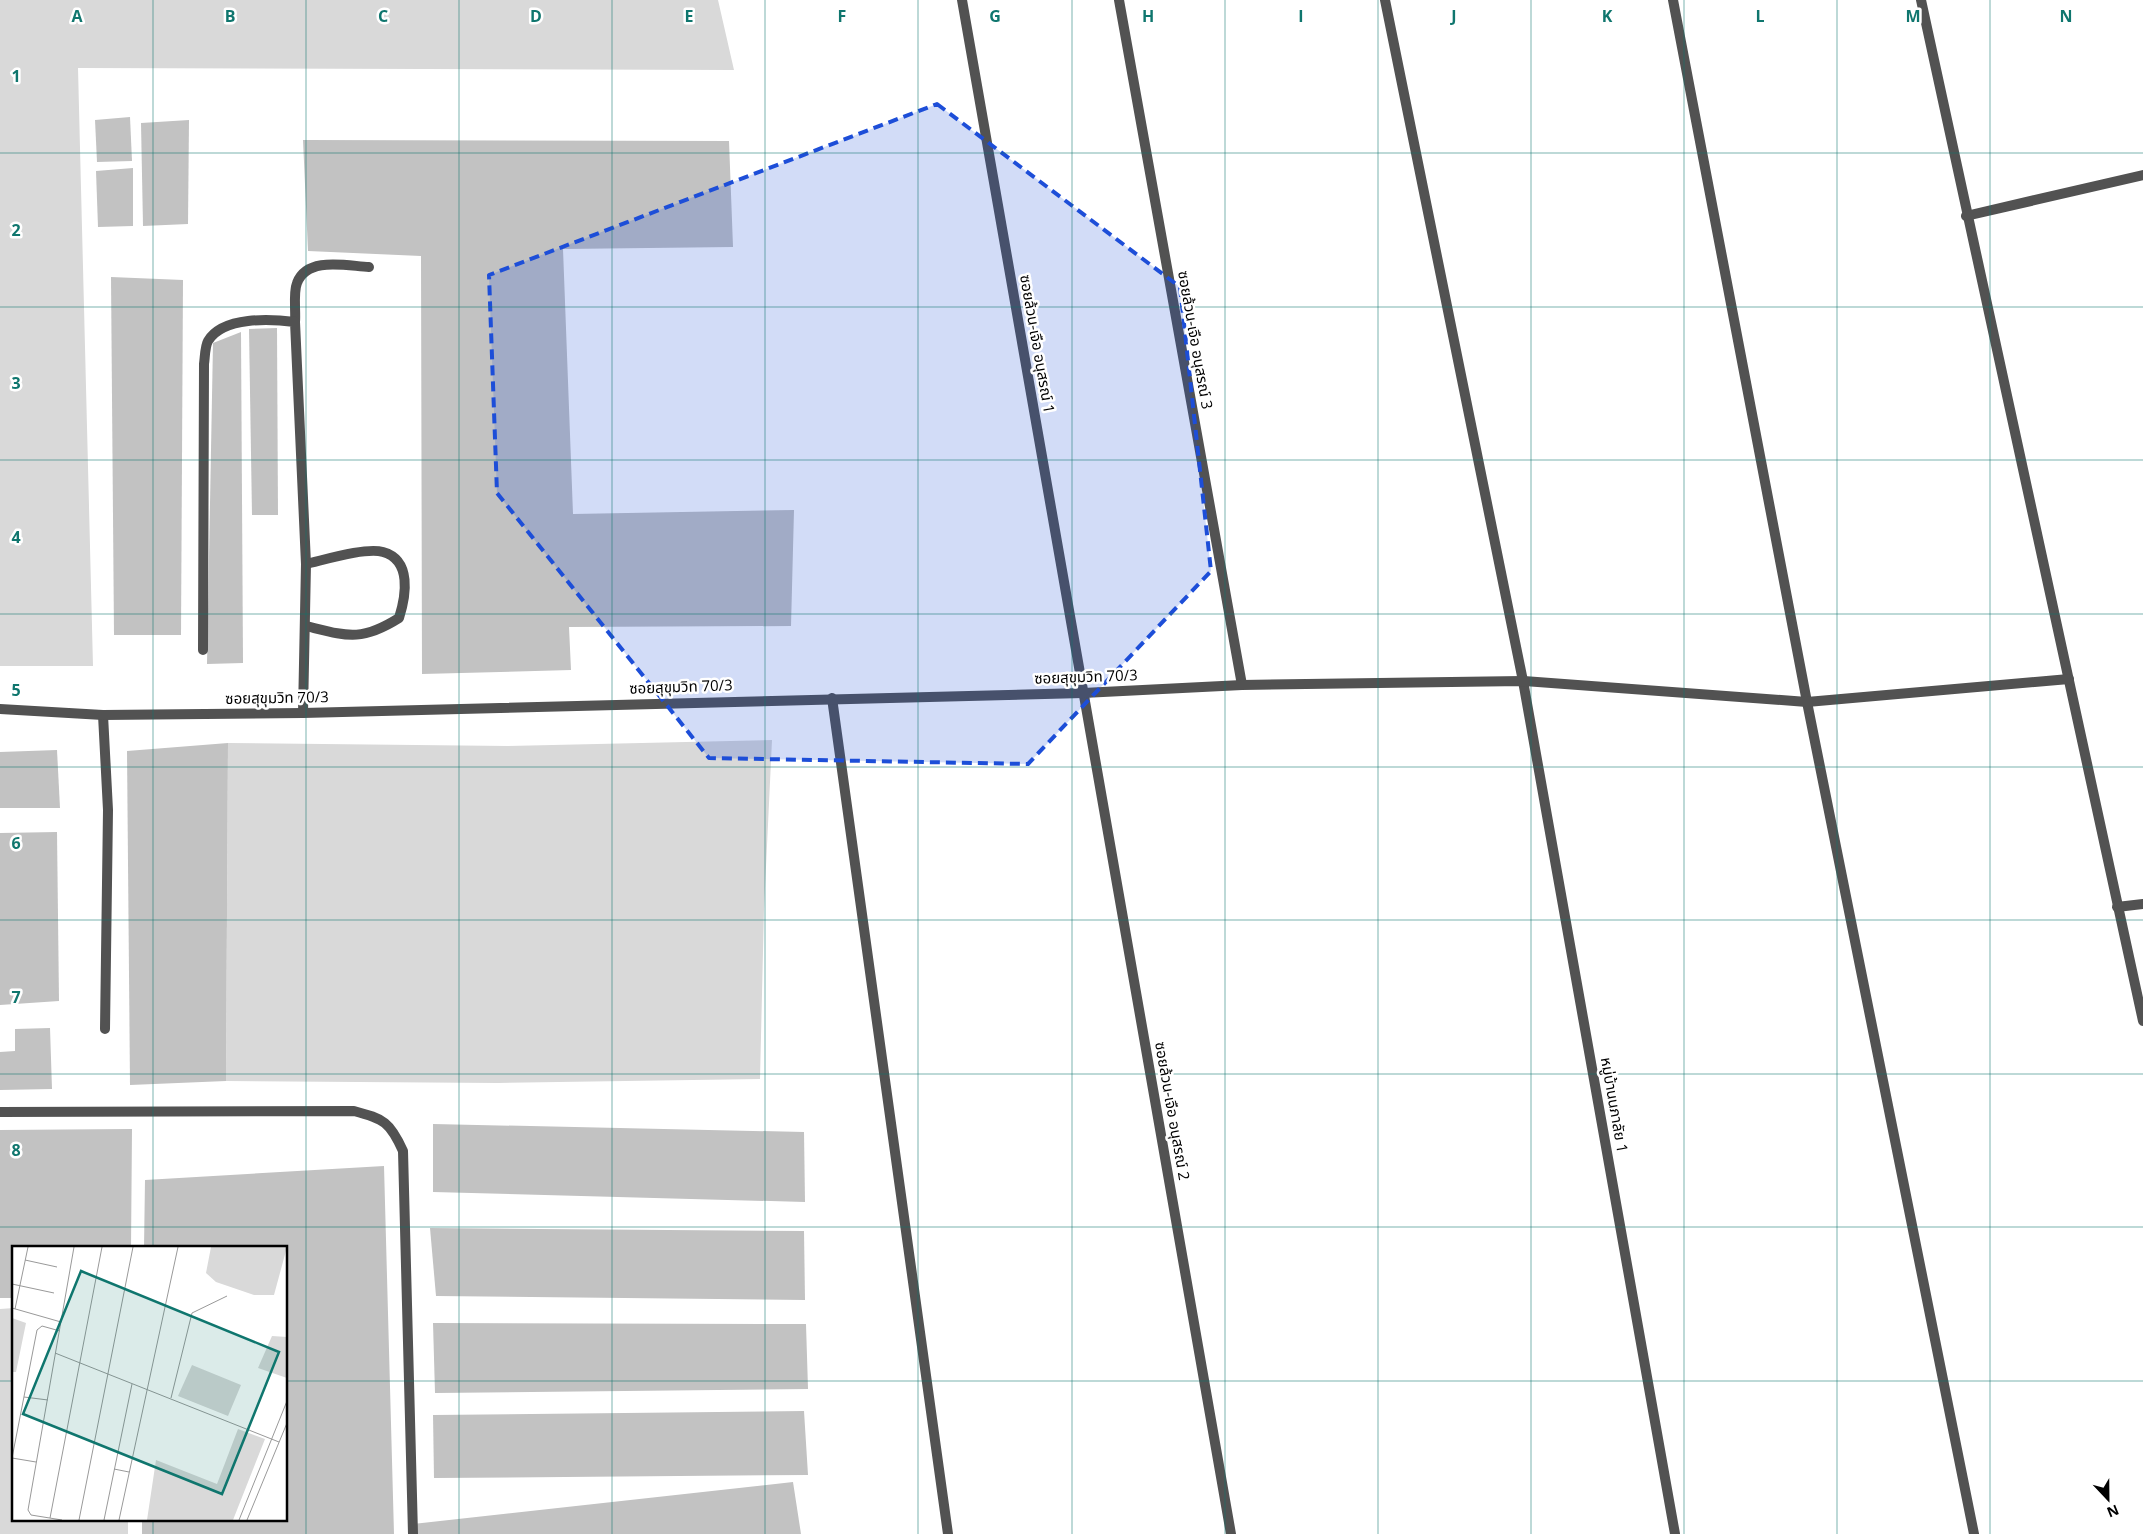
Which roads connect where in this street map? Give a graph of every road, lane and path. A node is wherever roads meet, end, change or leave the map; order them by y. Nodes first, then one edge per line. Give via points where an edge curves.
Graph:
1 (962, 0) edge
2 (1119, 0) edge
3 (1385, 0) edge
4 (1673, 0) edge
5 (1921, 0) edge
6 (2143, 175) edge
7 (1966, 216) junction
8 (369, 267) dead end
9 (295, 322) junction
10 (306, 564) junction
11 (306, 626) junction
12 (203, 650) dead end
13 (2069, 679) junction
14 (1523, 681) junction
15 (1242, 685) junction
16 (1083, 693) junction
17 (832, 698) junction
18 (1807, 702) junction
19 (0, 709) edge
20 (303, 713) junction
21 (103, 715) junction
22 (2143, 904) edge
23 (2117, 907) junction
24 (2140, 994) edge
25 (2143, 1021) edge
26 (105, 1029) dead end
27 (0, 1112) edge
28 (413, 1534) edge
29 (948, 1534) edge
30 (1231, 1534) edge
31 (1675, 1534) edge
32 (1974, 1534) edge

1 - 16 street, ซอยล้วน-เจือ อนุสรณ์ 1
2 - 15 street, ซอยล้วน-เจือ อนุสรณ์ 3
3 - 14 street, หมู่บ้านนภาลัย 1
4 - 18 street
5 - 7 street
6 - 7 street
7 - 13 street
8 - 9 street via 327,264 308,268 296,284
9 - 10 street
9 - 12 street via 242,322 220,329 208,342 204,364
10 - 11 street
10 - 11 street via 382,551 397,560 405,575 404,603 399,618 378,631 349,636
11 - 20 street
13 - 18 street, ซอยสุขุมวิท 70/3
13 - 23 street
14 - 15 street, ซอยสุขุมวิท 70/3
14 - 18 street, ซอยสุขุมวิท 70/3
14 - 31 street, หมู่บ้านนภาลัย 1
15 - 16 street, ซอยสุขุมวิท 70/3
16 - 17 street, ซอยสุขุมวิท 70/3
16 - 30 street, ซอยล้วน-เจือ อนุสรณ์ 2
17 - 20 street, ซอยสุขุมวิท 70/3
17 - 29 street
18 - 32 street
19 - 21 street, ซอยสุขุมวิท 70/3
20 - 21 street, ซอยสุขุมวิท 70/3
21 - 26 street via 108,810
22 - 23 street
23 - 24 street
24 - 25 street
27 - 28 street via 354,1111 380,1118 395,1134 403,1151

